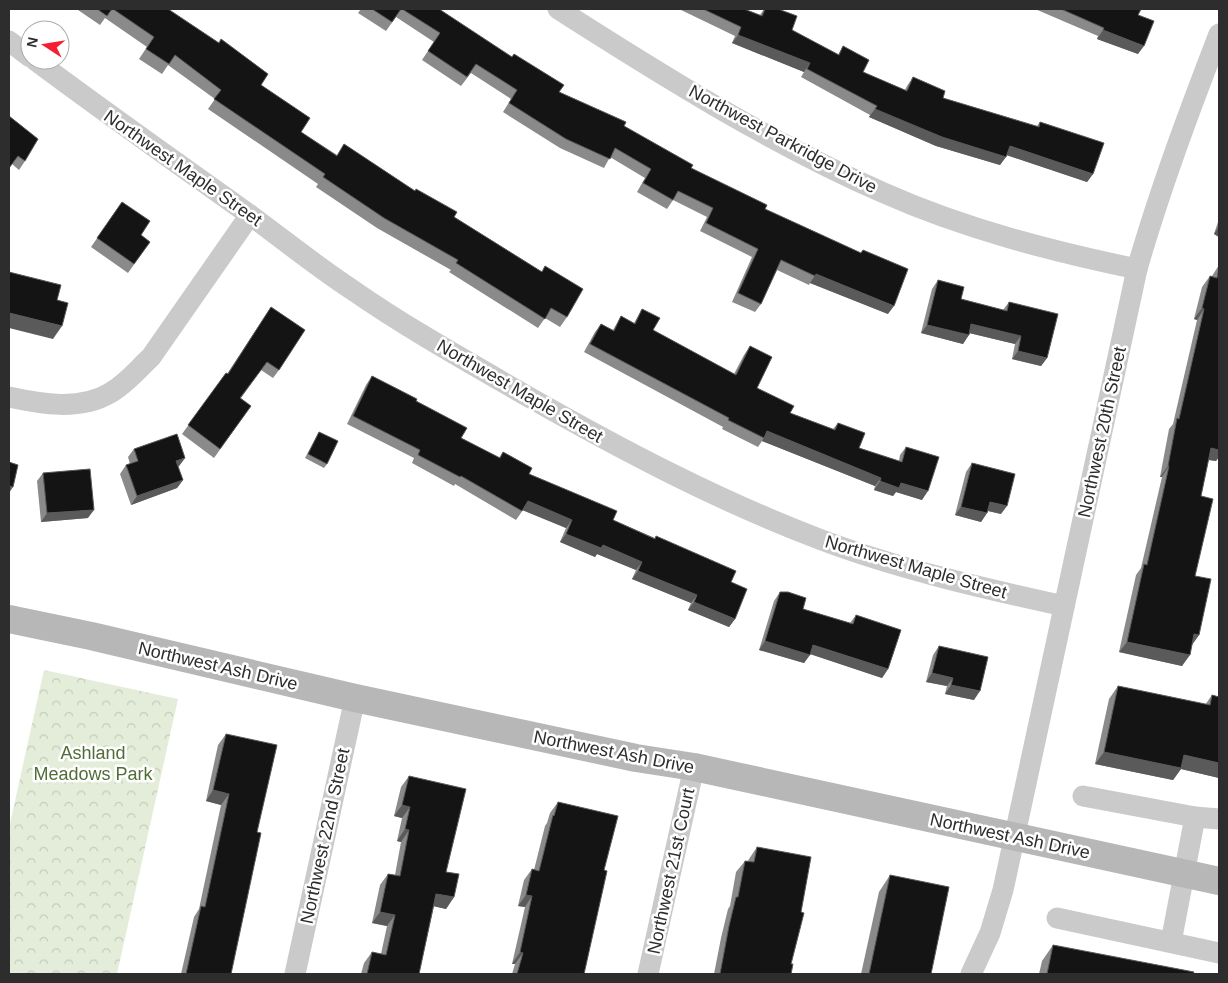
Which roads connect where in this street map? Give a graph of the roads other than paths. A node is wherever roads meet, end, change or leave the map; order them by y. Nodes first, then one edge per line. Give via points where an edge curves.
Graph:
1 (558, 9) edge
2 (1219, 34) edge
3 (9, 41) edge
4 (20, 49) edge
5 (48, 70) edge
6 (250, 216) junction
7 (1137, 269) junction
8 (9, 397) edge
9 (1064, 606) junction
10 (9, 619) edge
11 (355, 698) junction
12 (694, 767) junction
13 (1084, 796) dead end
14 (1195, 817) junction
15 (1219, 818) edge
16 (1015, 838) junction
17 (1185, 874) junction
18 (1219, 881) edge
19 (1057, 918) dead end
20 (1171, 942) junction
21 (1219, 953) edge
22 (295, 974) edge
23 (648, 974) edge
24 (971, 974) edge

1 - 7 street, Northwest Parkridge Drive via 747,124 885,194 965,224 1044,248
2 - 7 street, Northwest 20th Street via 1173,155
3 - 4 street
5 - 6 street, Northwest Maple Street
6 - 8 street via 151,357 110,393 83,403 56,404
6 - 9 street, Northwest Maple Street via 350,289 471,364 596,436 724,500 821,540 911,569
7 - 9 street, Northwest 20th Street
9 - 16 street, Northwest 20th Street
10 - 11 street, Northwest Ash Drive
11 - 12 street, Northwest Ash Drive via 636,758
11 - 22 street, Northwest 22nd Street
12 - 16 street, Northwest Ash Drive
12 - 23 street, Northwest 21st Court
13 - 14 street
14 - 15 street
14 - 17 street
16 - 17 street, Northwest Ash Drive
16 - 24 street, Northwest 20th Street via 990,933
17 - 18 street, Northwest Ash Drive
17 - 20 street
19 - 20 street
20 - 21 street

